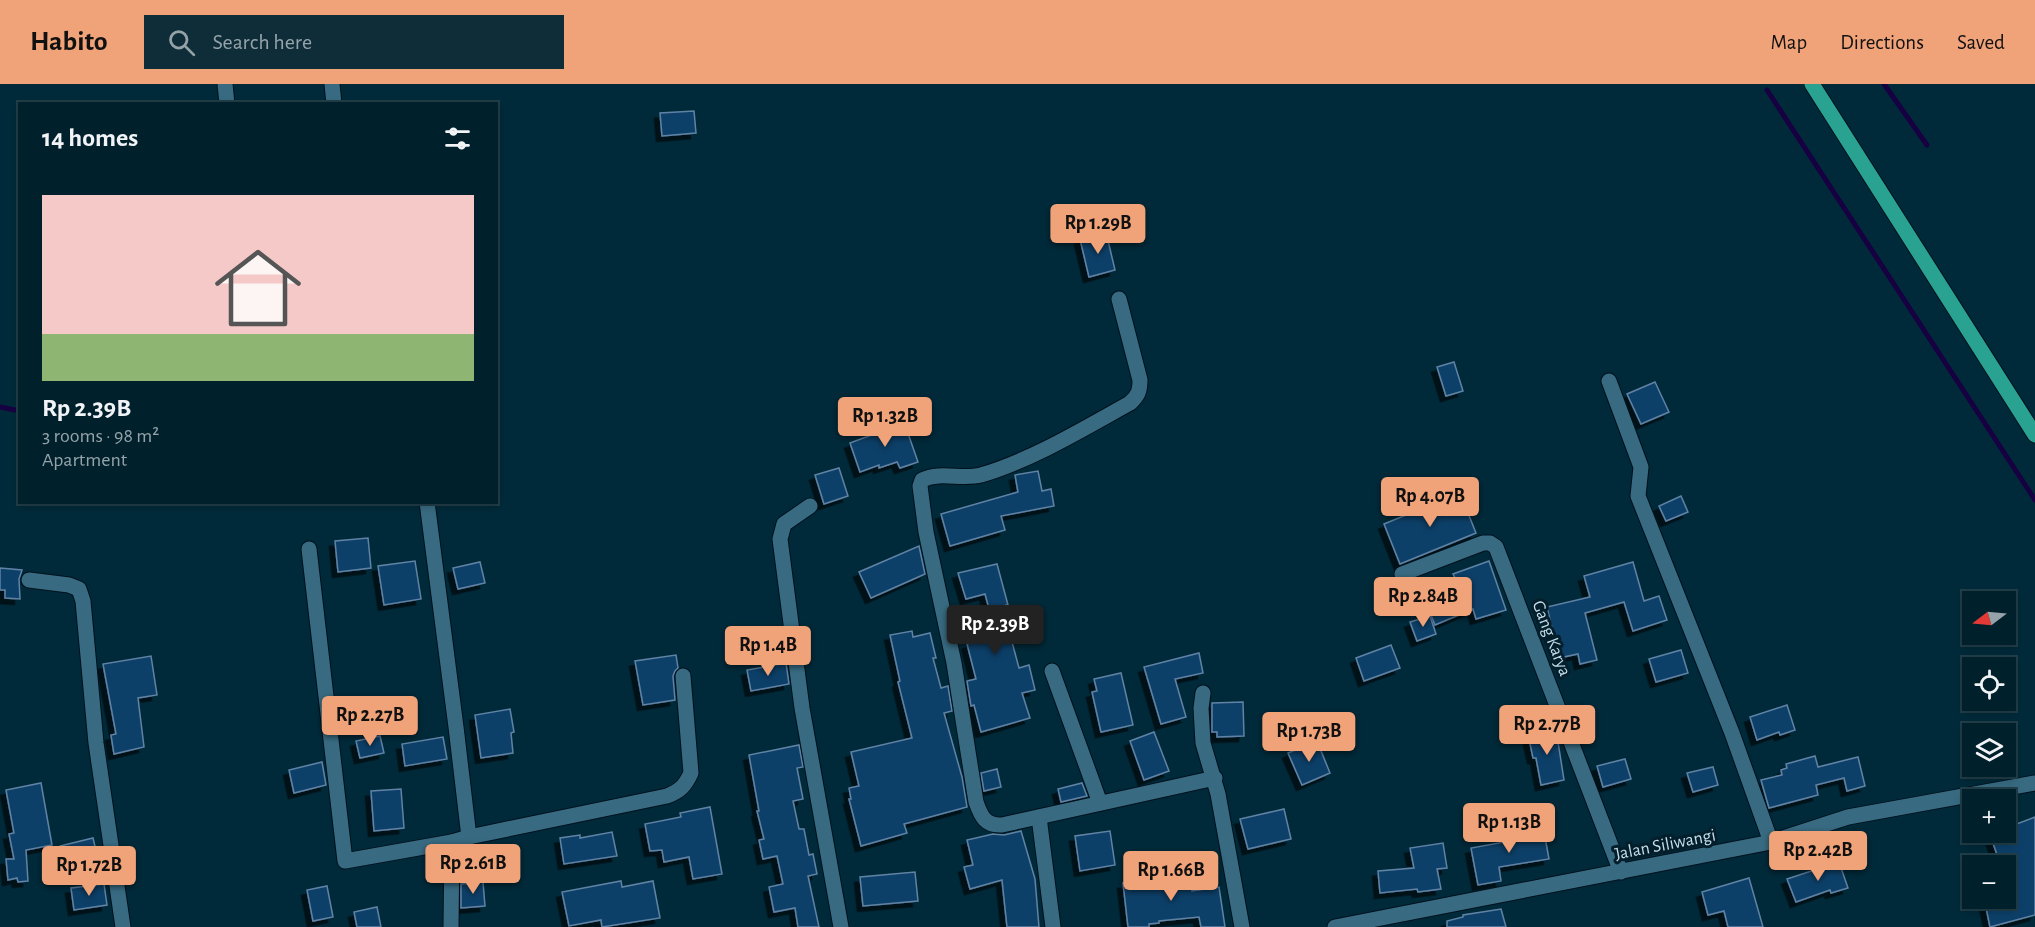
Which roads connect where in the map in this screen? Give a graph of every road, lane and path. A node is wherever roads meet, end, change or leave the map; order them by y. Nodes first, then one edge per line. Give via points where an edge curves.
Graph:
1 (225, 84) edge
2 (332, 84) edge
3 (1812, 84) edge
4 (227, 102) edge
5 (334, 102) edge
6 (1119, 299) dead end
7 (1609, 381) dead end
8 (2035, 435) edge
9 (427, 504) edge
10 (810, 506) dead end
11 (309, 549) dead end
12 (1402, 574) dead end
13 (29, 580) dead end
14 (1052, 671) dead end
15 (683, 676) dead end
16 (1203, 693) dead end
17 (1215, 778) junction
18 (2035, 783) edge
19 (1100, 803) junction
20 (1039, 818) junction
21 (469, 837) junction
22 (452, 842) junction
23 (1771, 842) junction
24 (1621, 872) junction
25 (1362, 924) edge
26 (123, 927) edge
27 (451, 927) edge
28 (841, 927) edge
29 (1053, 927) edge
30 (1242, 927) edge
31 (1335, 927) edge

1 - 4 street
2 - 5 street
3 - 8 main road
6 - 20 street via 1140,380 1137,397 1003,467 971,476 928,477 920,486 976,802 985,821 993,826
7 - 23 street via 1641,467 1638,495
9 - 21 street
10 - 28 street via 784,524 780,539 802,708
11 - 22 street via 345,861
12 - 24 street, Gang Karya via 1483,543 1496,547
13 - 26 street via 69,585 79,589 83,601 96,743
14 - 19 street
15 - 21 street via 691,773 680,791
16 - 17 street via 1203,743
17 - 19 street
17 - 30 street
18 - 23 street, Jalan Siliwangi via 1848,817
19 - 20 street
20 - 29 street
21 - 22 street
22 - 27 street
23 - 24 street, Jalan Siliwangi
24 - 25 street, Jalan Siliwangi
25 - 31 street, Jalan Siliwangi

